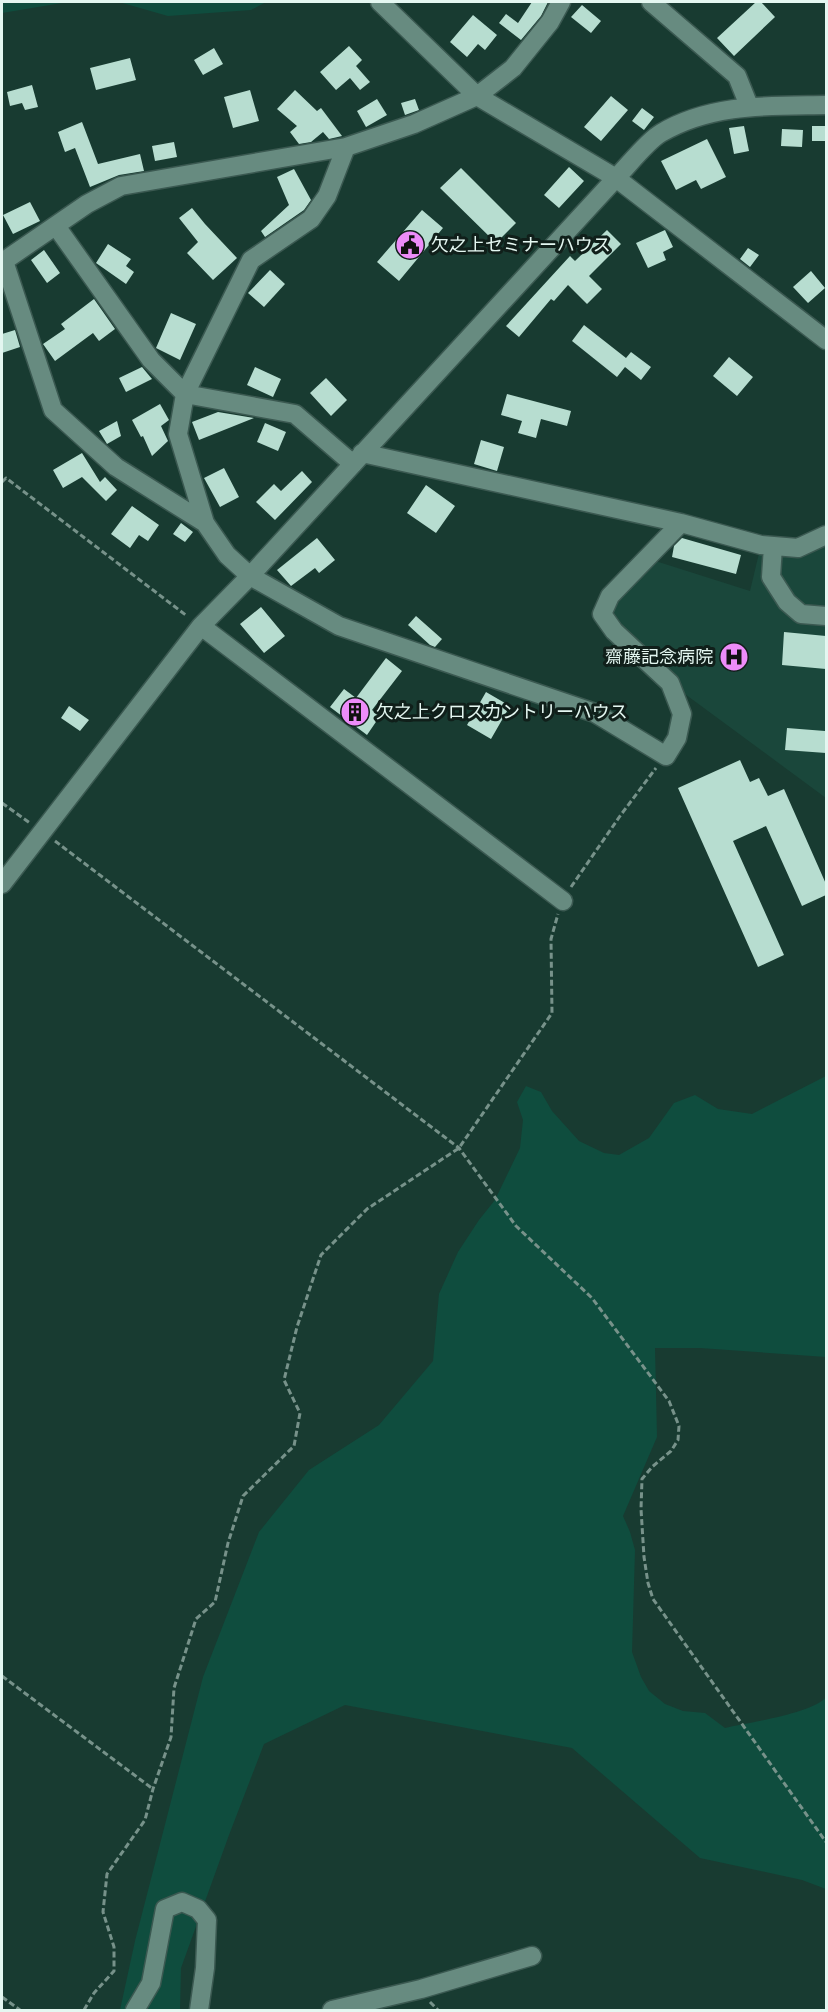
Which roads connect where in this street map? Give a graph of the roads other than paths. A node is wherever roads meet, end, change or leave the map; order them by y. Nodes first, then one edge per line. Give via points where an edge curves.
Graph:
1 (380, 2) edge
2 (561, 2) edge
3 (651, 2) edge
4 (477, 96) junction
5 (826, 105) edge
6 (749, 106) junction
7 (346, 147) junction
8 (616, 178) junction
9 (56, 226) junction
10 (3, 259) edge
11 (826, 340) edge
12 (185, 394) junction
13 (357, 459) junction
14 (206, 523) junction
15 (681, 523) junction
16 (826, 535) edge
17 (773, 546) junction
18 (250, 576) junction
19 (826, 616) edge
20 (201, 626) junction
21 (2, 884) edge
22 (563, 901) road end
23 (532, 1956) dead end
24 (135, 2010) edge
25 (199, 2010) edge
26 (332, 2010) edge

1 - 4 street
2 - 4 street via 513,68
3 - 6 street via 737,76
4 - 7 street via 414,124
4 - 8 street
5 - 6 street
6 - 8 street via 702,114 660,134
7 - 9 street via 121,186
7 - 12 street via 327,196 311,219 251,260
8 - 11 street
8 - 13 street
9 - 10 street
9 - 12 street via 151,360
10 - 14 street via 53,410 116,467
12 - 13 street via 295,414
12 - 14 street via 178,434
13 - 15 street
13 - 18 street
14 - 18 street via 227,555
15 - 17 street
15 - 18 street via 610,596 602,614 614,632 670,683 682,714 677,738 666,756 595,713 339,626
16 - 17 street via 798,548
17 - 19 street via 771,577 787,602 801,614
18 - 20 street
20 - 21 street
20 - 22 street
23 - 26 street
24 - 25 street via 151,1983 165,1909 182,1902 198,1909 207,1920

